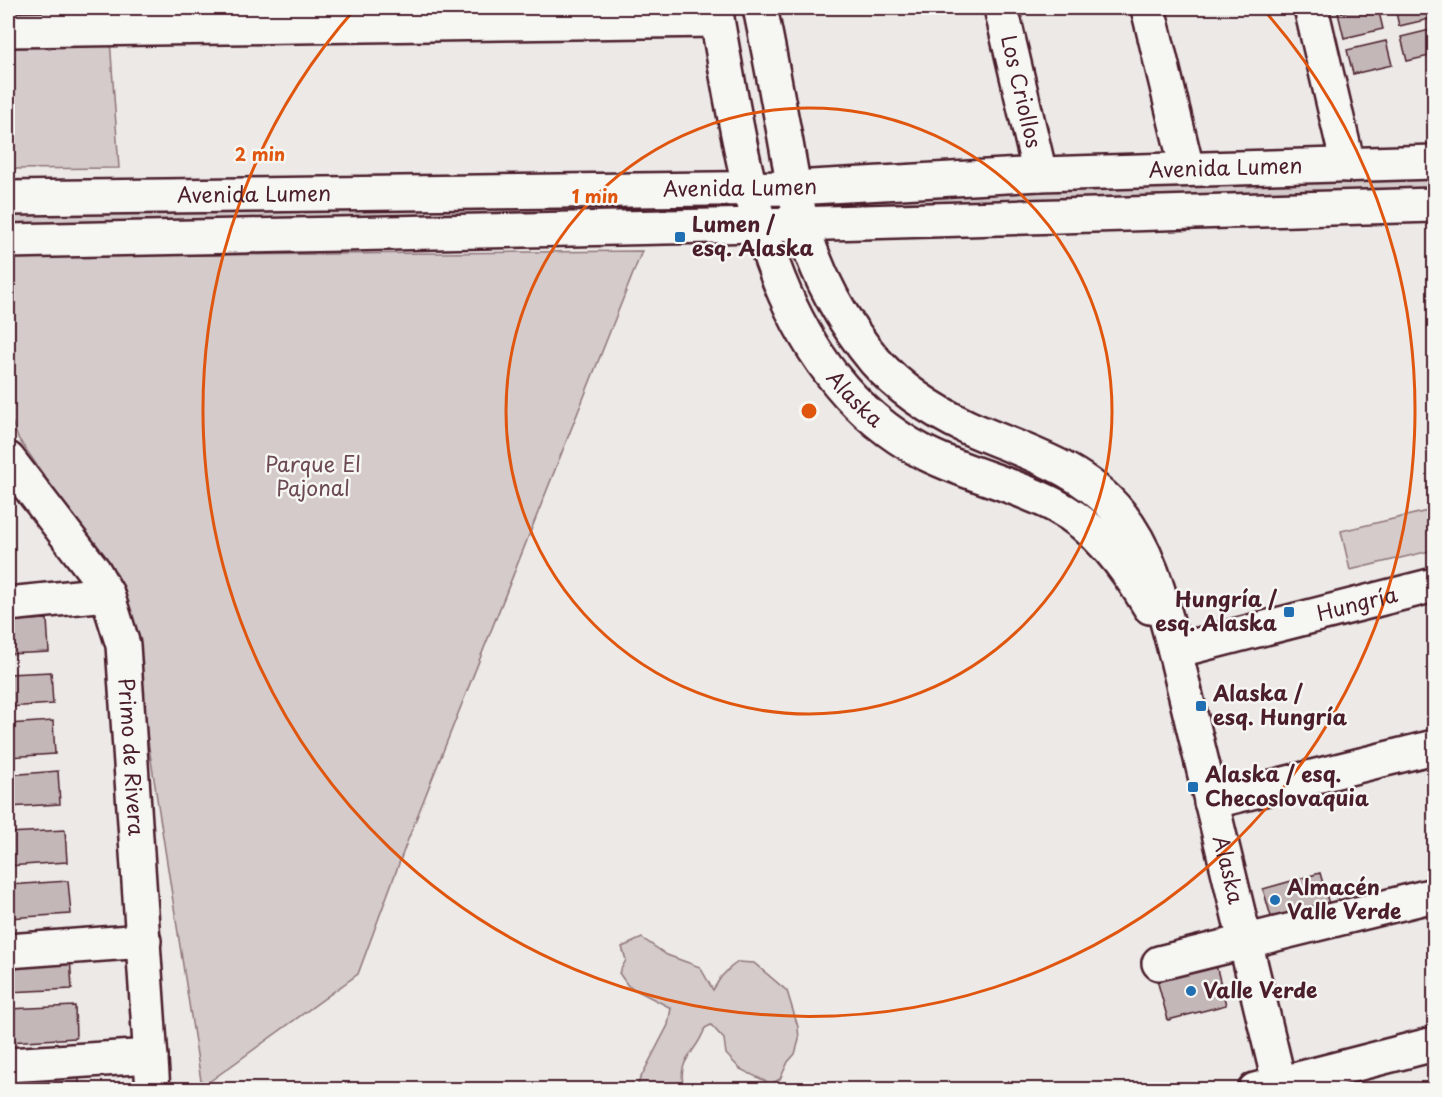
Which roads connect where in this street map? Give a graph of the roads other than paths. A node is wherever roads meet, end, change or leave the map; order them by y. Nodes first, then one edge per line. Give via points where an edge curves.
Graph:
1 (764, 8) edge
2 (1001, 8) edge
3 (1148, 8) edge
4 (1311, 8) edge
5 (716, 14) edge
6 (8, 30) edge
7 (1434, 162) edge
8 (1348, 165) junction
9 (1187, 169) junction
10 (1041, 174) junction
11 (794, 188) junction
12 (750, 189) junction
13 (8, 198) edge
14 (1434, 205) edge
15 (802, 224) junction
16 (760, 225) junction
17 (8, 241) edge
18 (8, 459) edge
19 (1434, 585) edge
20 (107, 594) junction
21 (8, 604) edge
22 (1175, 651) junction
23 (1434, 747) edge
24 (1211, 802) junction
25 (1434, 895) edge
26 (144, 941) junction
27 (1245, 942) junction
28 (8, 951) edge
29 (1159, 963) dead end
30 (1434, 1044) edge
31 (151, 1056) junction
32 (8, 1065) edge
33 (1272, 1087) edge
34 (153, 1089) edge

1 - 11 street, Alaska
2 - 10 street, Los Criollos
3 - 9 street
4 - 8 street
5 - 6 street
5 - 12 street, Alaska
7 - 8 street, Avenida Lumen
8 - 9 street, Avenida Lumen
9 - 10 street, Avenida Lumen
10 - 11 street, Avenida Lumen
11 - 12 street, Avenida Lumen
11 - 15 street, Alaska
12 - 13 street, Avenida Lumen
12 - 16 street, Alaska
14 - 15 street, Avenida Lumen
15 - 16 street, Avenida Lumen
15 - 22 street, Alaska via 820,272 845,319 891,376 944,415 1074,474 1120,513 1151,569
16 - 17 street, Avenida Lumen
16 - 22 street, Alaska via 785,294 806,337 821,361 856,400 886,428 922,451 1057,506 1091,531 1121,563
18 - 20 street, Primo de Rivera via 81,553
19 - 22 street, Hungría
20 - 21 street
20 - 26 street, Primo de Rivera via 126,669
22 - 24 street, Alaska
23 - 24 street
24 - 27 street, Alaska
25 - 27 street
26 - 28 street
26 - 31 street, Primo de Rivera
27 - 29 street
27 - 33 street, Alaska
30 - 33 street
31 - 32 street
31 - 34 street, Primo de Rivera

